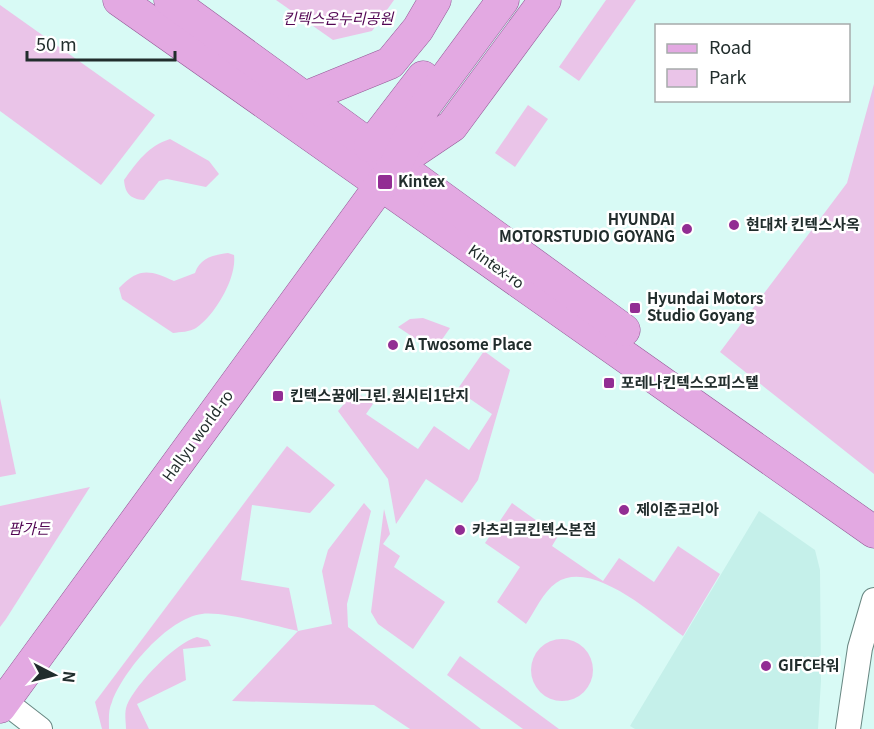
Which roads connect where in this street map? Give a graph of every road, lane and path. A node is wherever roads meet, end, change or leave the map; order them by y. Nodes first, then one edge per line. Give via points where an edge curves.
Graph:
1 (119, 0) edge
2 (170, 0) edge
3 (435, 0) edge
4 (477, 0) edge
5 (502, 0) edge
6 (545, 0) edge
7 (304, 98) junction
8 (370, 146) junction
9 (388, 174) junction
10 (874, 513) edge
11 (874, 532) edge
12 (874, 600) edge
13 (2, 702) edge
14 (40, 729) edge
15 (848, 729) edge

1 - 9 main road, Kintex-ro
2 - 7 main road, Kintex-ro
3 - 7 main road via 418,29 390,63
4 - 8 main road
5 - 9 main road via 424,108
6 - 9 main road via 452,126
7 - 8 main road, Kintex-ro
8 - 9 main road, Kintex-ro
9 - 10 main road, Kintex-ro
9 - 11 main road, Kintex-ro
9 - 13 main road, Hallyu world-ro
12 - 15 street via 860,648
13 - 14 street

